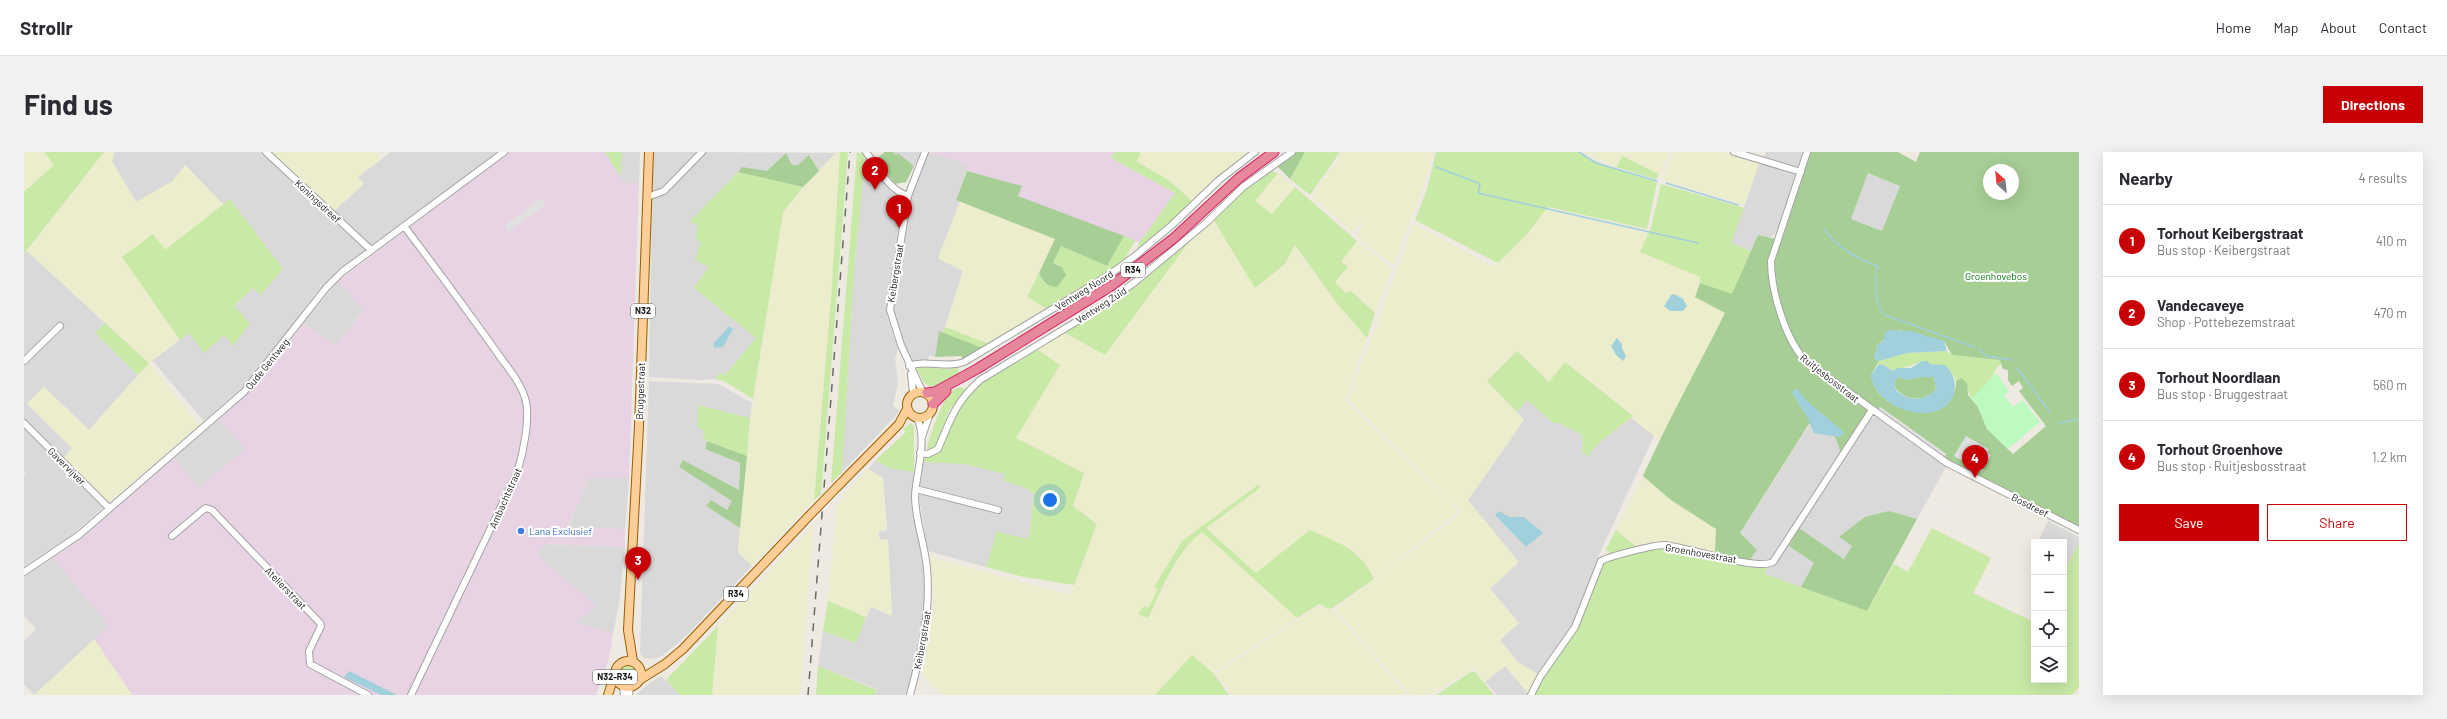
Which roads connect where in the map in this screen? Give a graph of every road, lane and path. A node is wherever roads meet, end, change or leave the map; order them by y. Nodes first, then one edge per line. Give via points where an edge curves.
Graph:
1 (266, 152) edge
2 (504, 152) edge
3 (649, 152) edge
4 (702, 152) edge
5 (866, 152) edge
6 (925, 152) edge
7 (1255, 152) edge
8 (1274, 152) edge
9 (1292, 152) edge
10 (1734, 152) edge
11 (1807, 152) edge
12 (1801, 172) junction
13 (908, 196) junction
14 (647, 197) junction
15 (404, 226) junction
16 (371, 250) junction
17 (60, 326) dead end
18 (24, 361) edge
19 (910, 368) junction
20 (977, 369) junction
21 (924, 392) junction
22 (913, 393) junction
23 (933, 404) junction
24 (907, 409) junction
25 (1872, 410) junction
26 (930, 414) junction
27 (915, 417) junction
28 (24, 423) edge
29 (899, 424) junction
30 (921, 440) junction
31 (920, 453) junction
32 (1982, 480) joint
33 (916, 489) junction
34 (109, 508) junction
35 (998, 510) dead end
36 (2079, 530) edge
37 (172, 536) dead end
38 (24, 572) edge
39 (628, 630) junction
40 (621, 662) junction
41 (635, 663) junction
42 (659, 667) junction
43 (615, 673) junction
44 (641, 678) junction
45 (625, 688) edge
46 (368, 695) edge
47 (411, 695) edge
48 (610, 695) edge
49 (624, 695) edge
50 (910, 695) edge
51 (1531, 695) edge

1 - 16 street, Koningsdreef
2 - 15 street, Oude Gentweg
3 - 14 main road, Bruggestraat / N32
4 - 14 street via 664,191
5 - 13 street via 893,187
6 - 13 street, Keibergstraat
7 - 19 street, Ventweg Noord via 1219,180 1172,225 1106,277 964,362 949,366 921,362
8 - 20 highway, R34 via 1239,178 1138,267 1082,305
9 - 31 street, Ventweg Zuid via 1243,187 1189,238 1135,282 1102,306 980,380 968,391 952,414 938,449 928,454
10 - 12 street
11 - 12 street, Ruitjesbosstraat
12 - 25 street, Ruitjesbosstraat via 1771,261 1772,280 1796,350 1808,363
13 - 19 street, Keibergstraat via 890,310 893,327
14 - 39 main road, Bruggestraat / N32
15 - 16 street, Oude Gentweg
15 - 47 street, Ambachtstraat via 519,384 526,407 524,439 517,473
16 - 34 street, Oude Gentweg via 326,288 247,389
17 - 18 street
19 - 21 street, Keibergstraat
19 - 22 street, Keibergstraat
20 - 21 highway, R34 via 940,390
20 - 23 highway, R34 via 944,392
21 - 22 main road
21 - 23 main road
22 - 24 main road via 907,400
23 - 26 main road
24 - 27 main road
24 - 29 main road, R34
25 - 32 street, Ruitjesbosstraat via 1947,463
25 - 51 street, Groenhovestraat via 1773,562 1768,565 1664,545 1614,555 1601,561 1575,627 1540,677
26 - 27 main road
26 - 30 street, Keibergstraat
27 - 29 main road, R34
27 - 30 street, Keibergstraat
28 - 34 street, Gavervijver
29 - 42 main road, R34, bridge via 692,641
30 - 31 street, Keibergstraat
31 - 33 street, Keibergstraat
32 - 36 street, Bosdreef
33 - 35 street
33 - 50 street, Keibergstraat via 916,505 927,567 928,606 924,638
34 - 38 street, Oude Gentweg via 79,535
37 - 46 street, Atelierstraat via 206,508 212,510 320,623 309,652 310,664
39 - 40 main road, Bruggestraat / N32
39 - 41 main road, Bruggestraat / N32
40 - 41 main road, N32-R34
40 - 43 main road, N32-R34
41 - 42 main road via 646,668
41 - 44 main road, N32-R34 via 641,671
42 - 44 main road, R34
43 - 45 main road, N32-R34
43 - 48 main road
44 - 45 main road, N32-R34 via 637,684
45 - 48 main road
45 - 49 street

